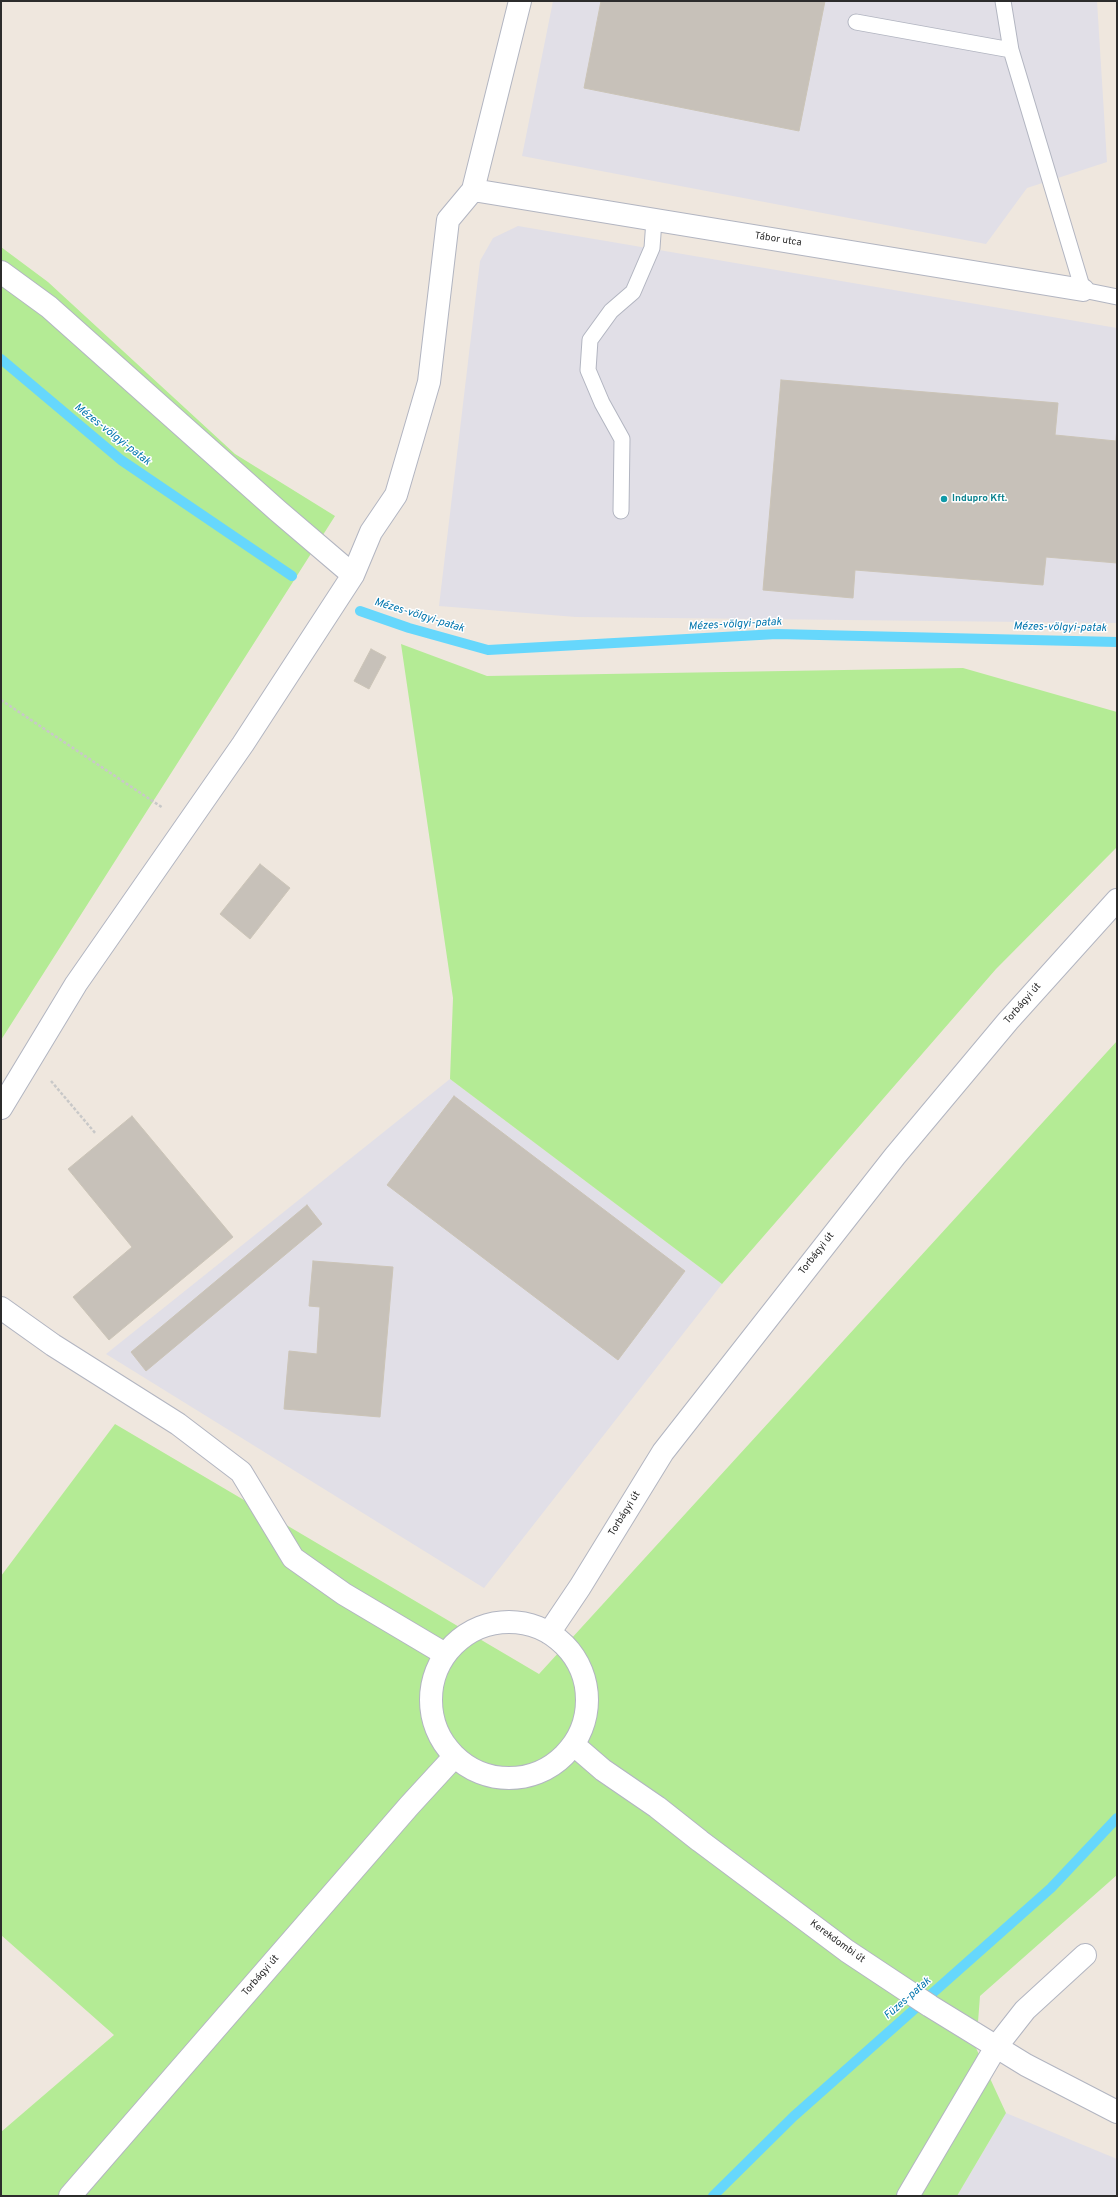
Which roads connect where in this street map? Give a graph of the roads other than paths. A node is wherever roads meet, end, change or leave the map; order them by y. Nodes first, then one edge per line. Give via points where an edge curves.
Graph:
1 (520, 1) edge
2 (1003, 1) edge
3 (856, 22) dead end
4 (1011, 50) junction
5 (472, 190) junction
6 (654, 220) junction
7 (1, 272) edge
8 (1084, 290) junction
9 (1117, 297) edge
10 (621, 511) dead end
11 (353, 575) junction
12 (1117, 900) edge
13 (1, 1108) edge
14 (1, 1308) edge
15 (549, 1633) junction
16 (445, 1654) junction
17 (574, 1745) junction
18 (454, 1757) junction
19 (1085, 1955) dead end
20 (996, 2047) junction
21 (1117, 2112) edge
22 (70, 2196) edge
23 (908, 2196) edge

1 - 5 street
2 - 4 lane
3 - 4 lane
4 - 8 lane
5 - 6 street, Tábor utca
5 - 11 street via 448,220 429,382 396,496 371,532
6 - 8 street, Tábor utca
6 - 10 lane via 652,248 632,292 611,311 590,340 588,370 622,439
7 - 11 street via 49,307
8 - 9 lane
11 - 13 street via 243,744 76,984
12 - 15 street, Torbágyi út via 1008,1021 894,1156 663,1452
14 - 16 street via 178,1424 241,1472 293,1558 344,1594
15 - 16 street via 524,1622 504,1620 484,1624 465,1633
15 - 17 street via 564,1643 579,1663 587,1687 587,1711
16 - 18 street via 432,1682 430,1701 432,1719 439,1737
17 - 18 street via 551,1767 531,1775 509,1779 487,1776 467,1767
17 - 20 street, Kerekdombi út via 603,1770 657,1807 847,1951
18 - 22 street, Torbágyi út
19 - 20 street via 1025,2010
20 - 21 street, Kerekdombi út
20 - 23 street

